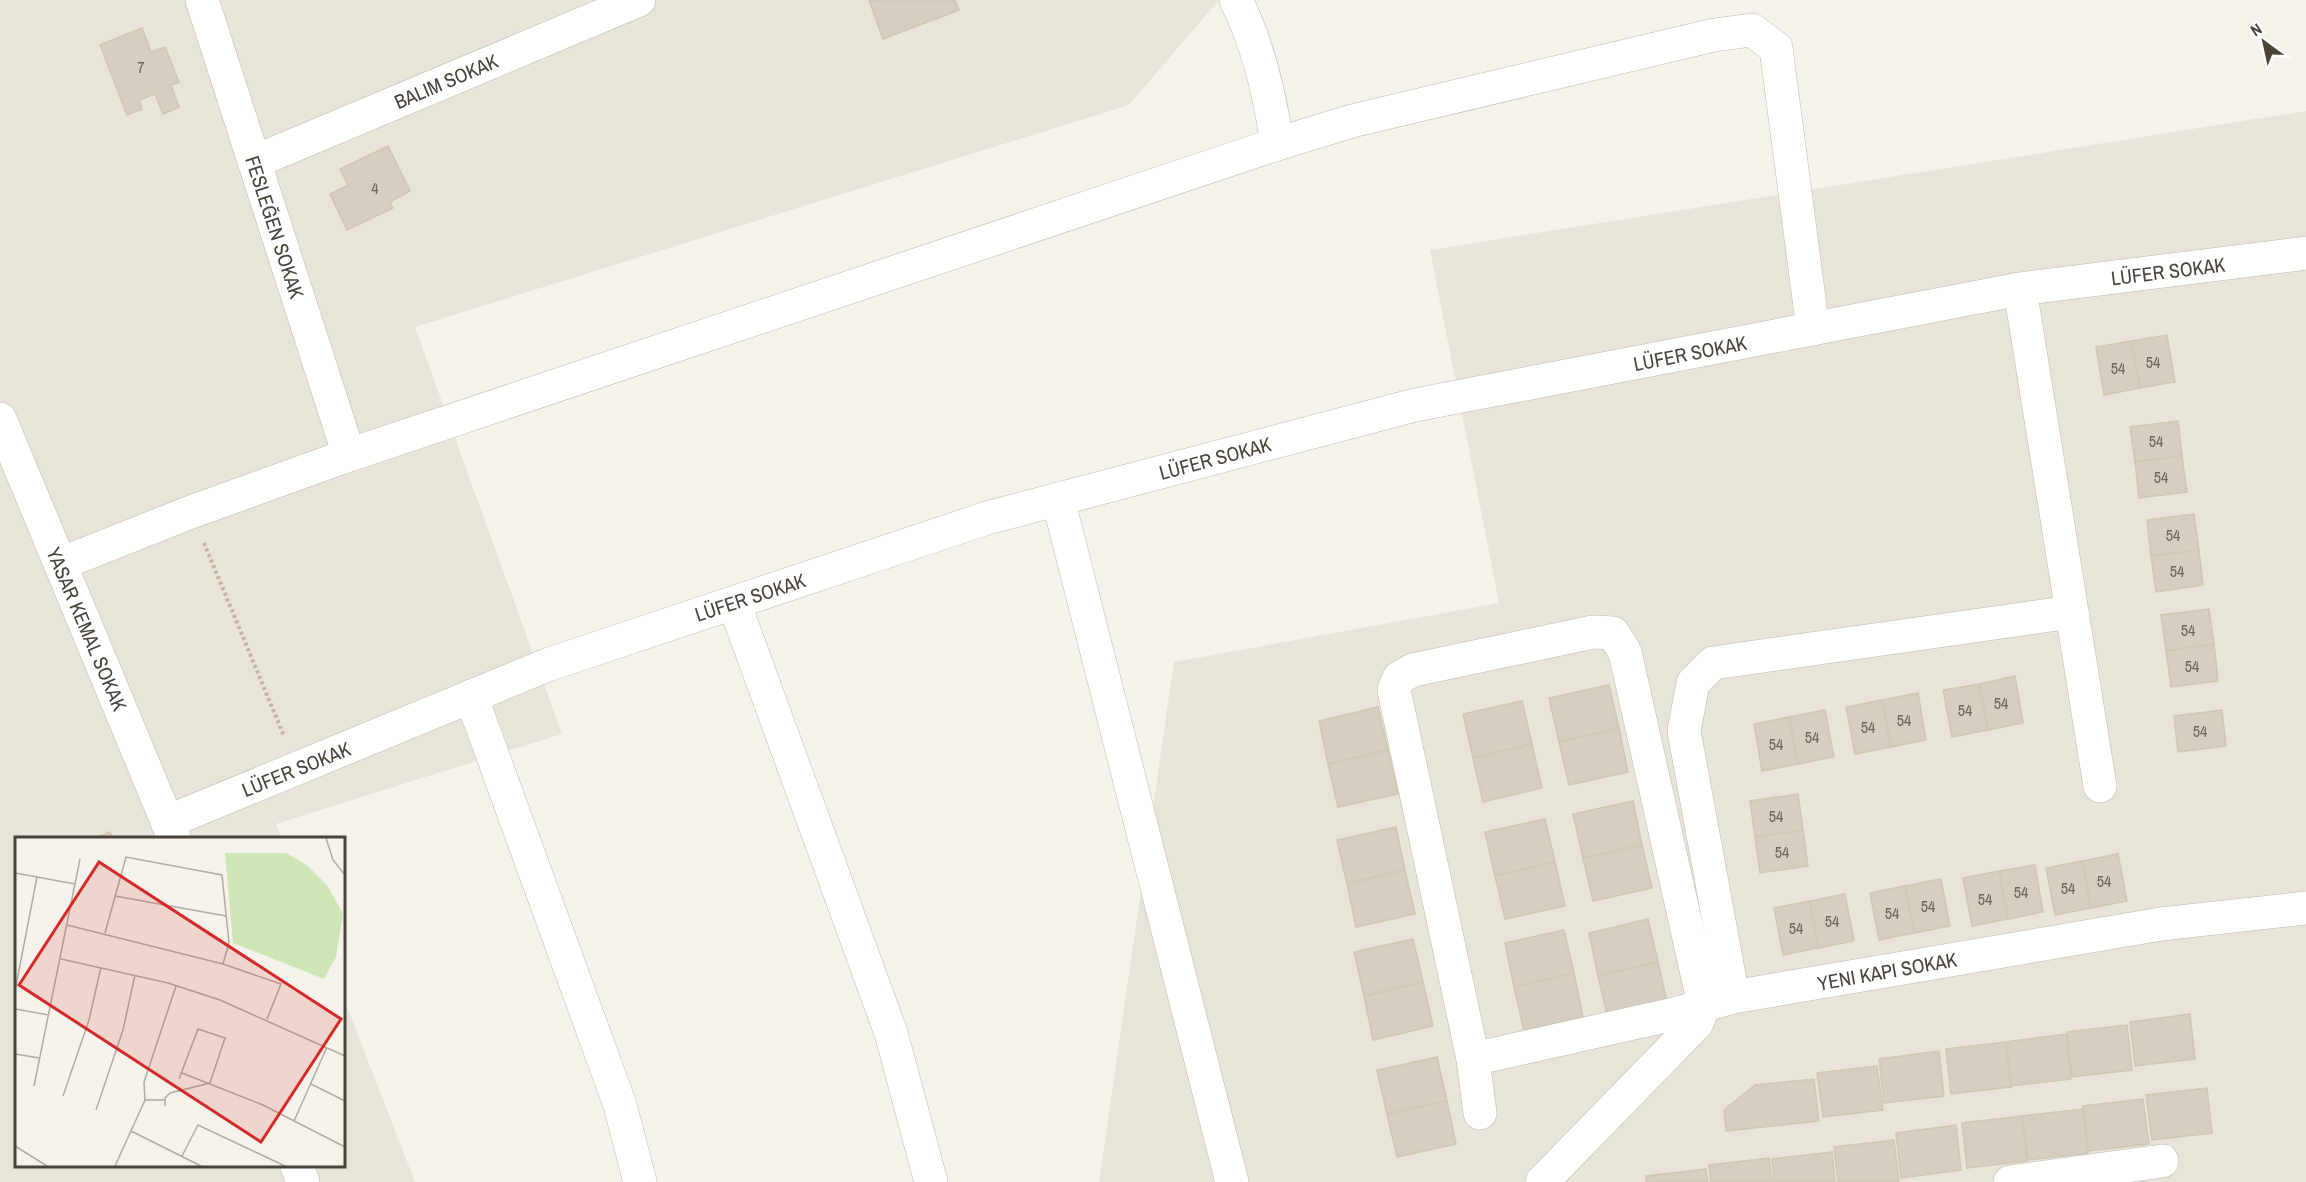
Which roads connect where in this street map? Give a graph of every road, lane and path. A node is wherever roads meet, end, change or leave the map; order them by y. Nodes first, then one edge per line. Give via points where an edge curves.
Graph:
1 (202, 0) edge
2 (639, 0) edge
3 (1236, 0) edge
4 (1277, 144) junction
5 (254, 162) junction
6 (2306, 253) edge
7 (2020, 289) junction
8 (1813, 329) junction
9 (0, 419) edge
10 (349, 455) junction
11 (1058, 499) junction
12 (191, 512) junction
13 (60, 564) junction
14 (734, 603) junction
15 (2072, 612) junction
16 (471, 696) junction
17 (297, 768) junction
18 (2100, 786) dead end
19 (171, 830) edge
20 (2306, 908) edge
21 (1718, 1001) junction
22 (1473, 1059) junction
23 (1480, 1113) dead end
24 (2162, 1161) dead end
25 (297, 1167) edge
26 (303, 1182) edge
27 (640, 1182) edge
28 (931, 1182) edge
29 (1232, 1182) edge
30 (1542, 1182) edge
31 (2010, 1182) edge

1 - 5 street, FESLEĞEN SOKAK
2 - 5 street
3 - 4 street via 1270,98
4 - 8 street via 1352,121 1714,34 1752,30 1776,48
4 - 10 street
5 - 10 street, FESLEĞEN SOKAK
6 - 7 street, LÜFER SOKAK
7 - 8 street, LÜFER SOKAK
7 - 15 street
8 - 11 street, LÜFER SOKAK via 1415,405
9 - 13 street, YASAR KEMAL SOKAK
10 - 12 street
11 - 14 street, LÜFER SOKAK via 987,518
11 - 29 street
12 - 13 street
12 - 17 path
13 - 19 street, YASAR KEMAL SOKAK
14 - 16 street, LÜFER SOKAK
14 - 28 street via 891,1033
15 - 18 street
15 - 21 street via 1713,663 1693,683 1684,731
16 - 17 street, LÜFER SOKAK
16 - 27 street via 620,1105
17 - 19 street, LÜFER SOKAK
20 - 21 street via 2162,924
21 - 22 street
21 - 22 street via 1625,652 1613,633 1593,632 1413,670 1399,678 1394,690
21 - 30 street
22 - 23 street
24 - 31 street
25 - 26 street

